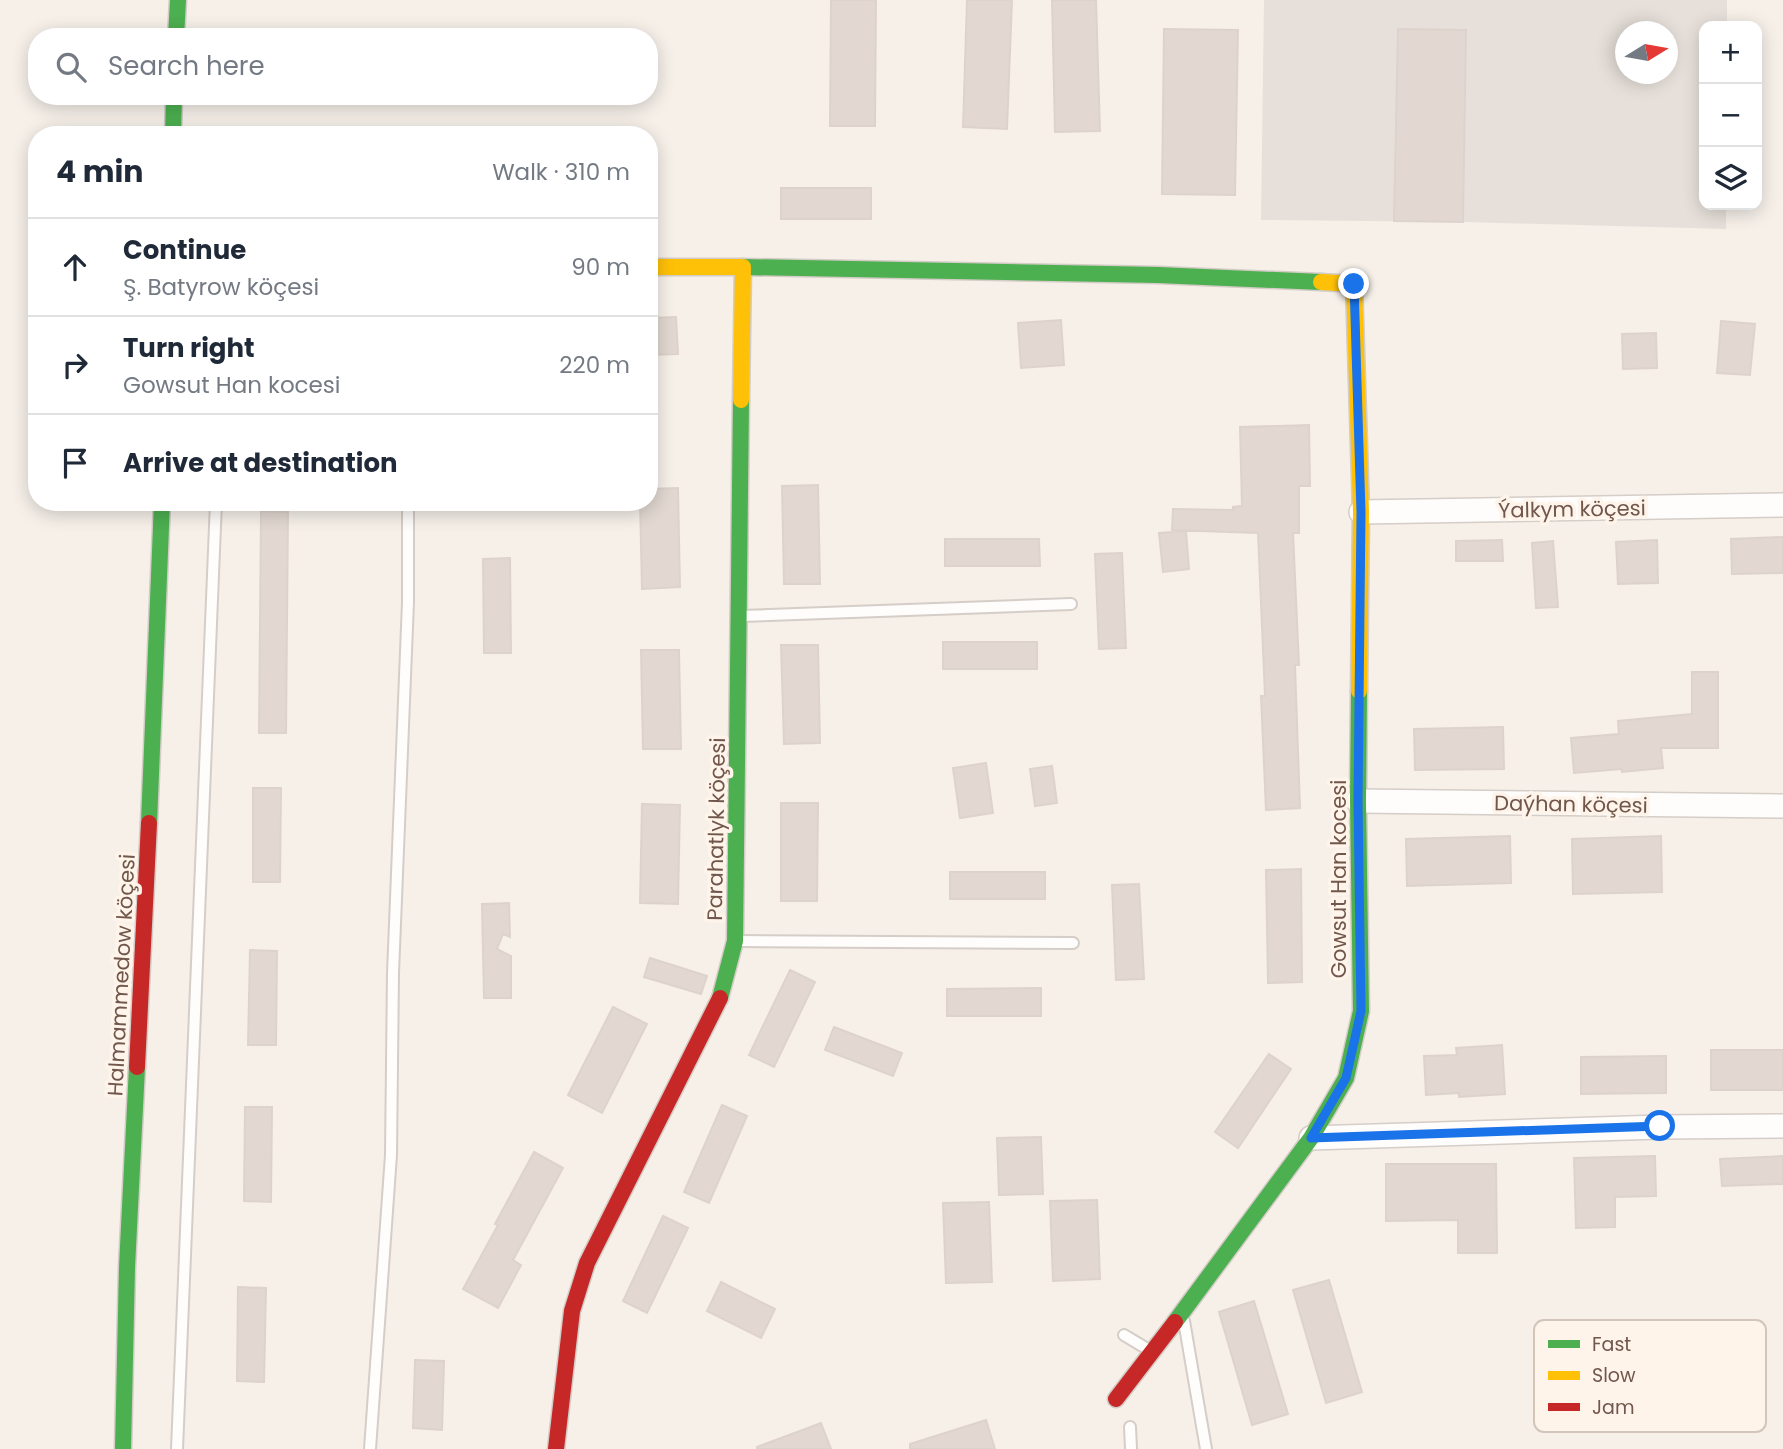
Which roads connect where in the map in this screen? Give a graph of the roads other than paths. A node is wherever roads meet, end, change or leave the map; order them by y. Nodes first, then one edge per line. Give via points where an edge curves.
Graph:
1 (178, 0) edge
2 (177, 28) edge
3 (174, 105) edge
4 (173, 126) edge
5 (658, 267) edge
6 (743, 267) junction
7 (1783, 505) edge
8 (162, 511) edge
9 (216, 511) edge
10 (408, 511) edge
11 (1361, 512) junction
12 (1071, 604) dead end
13 (740, 616) junction
14 (1358, 802) junction
15 (1783, 806) edge
16 (735, 941) junction
17 (1073, 943) dead end
18 (1783, 1125) edge
19 (1311, 1138) junction
20 (1183, 1311) junction
21 (1124, 1335) dead end
22 (1152, 1352) junction
23 (1116, 1399) dead end
24 (1130, 1427) dead end
25 (122, 1449) edge
26 (177, 1449) edge
27 (370, 1449) edge
28 (556, 1449) edge
29 (1132, 1449) edge
30 (1206, 1449) edge

1 - 2 street
3 - 4 street
5 - 6 street
6 - 11 street, Gowsut Han kocesi via 1158,275 1354,284
6 - 13 street, Parahatlyk köçesi
7 - 11 street, Ýalkym köçesi
8 - 25 street, Halmammedow köçesi
9 - 26 lane
10 - 27 lane via 391,1155
11 - 14 street, Gowsut Han kocesi
12 - 13 lane
13 - 16 street, Parahatlyk köçesi
14 - 15 street, Daýhan köçesi
14 - 19 street, Gowsut Han kocesi via 1361,1011 1346,1078
16 - 17 lane
16 - 28 street, Parahatlyk köçesi via 719,1000 587,1263 572,1311
18 - 19 street
19 - 20 street, Gowsut Han kocesi
20 - 22 street, Gowsut Han kocesi
20 - 30 lane
21 - 22 lane
22 - 23 street, Gowsut Han kocesi
24 - 29 lane

